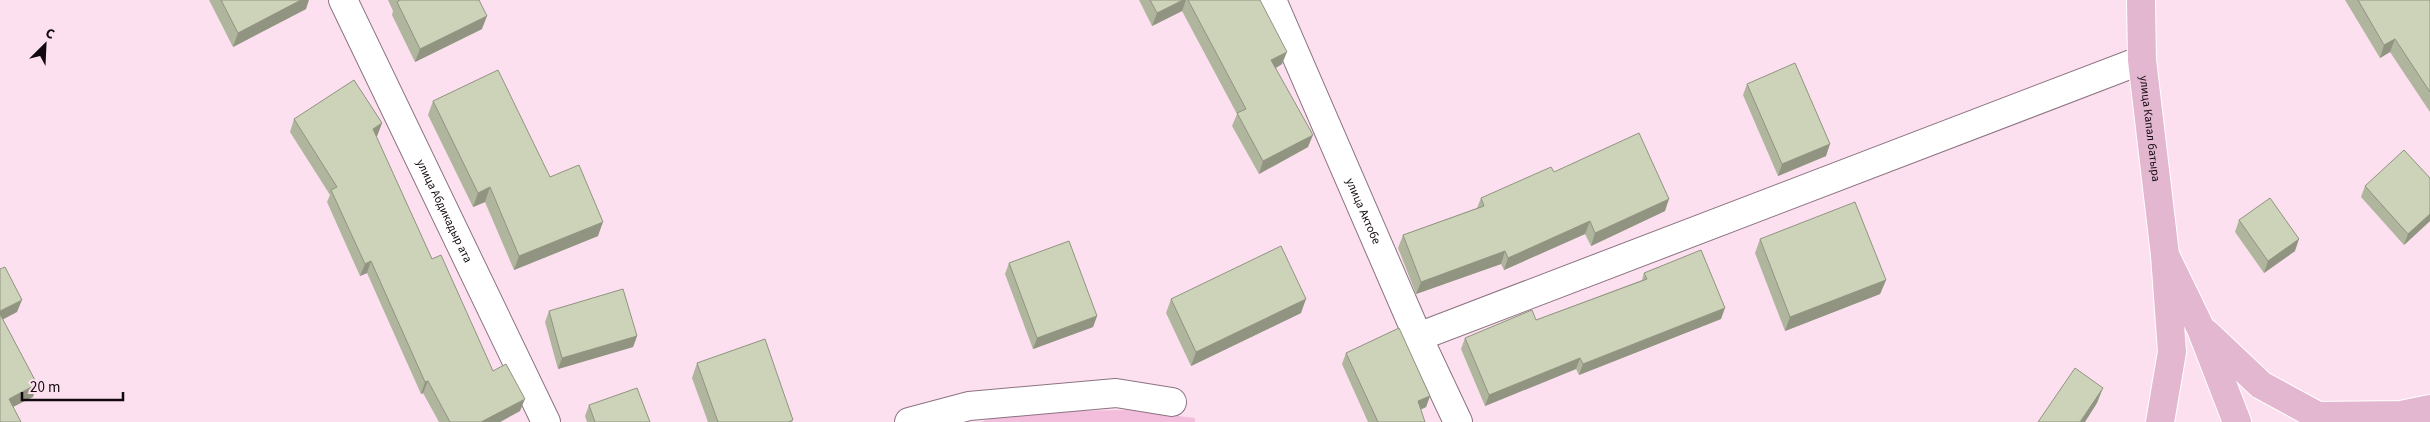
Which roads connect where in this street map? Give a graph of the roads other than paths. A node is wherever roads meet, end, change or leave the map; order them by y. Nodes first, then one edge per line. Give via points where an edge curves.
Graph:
1 (343, 0) edge
2 (1272, 0) edge
3 (2141, 0) edge
4 (2142, 60) junction
5 (2165, 255) junction
6 (2201, 329) junction
7 (1418, 337) junction
8 (1172, 402) dead end
9 (2430, 409) edge
10 (546, 422) edge
11 (909, 422) edge
12 (1458, 422) edge
13 (2160, 422) edge
14 (2237, 422) edge

1 - 10 street, улица Абдикадыр ата
2 - 7 street, улица Актобе
3 - 4 main road, улица Капал батыра
4 - 5 main road, улица Капал батыра
4 - 7 street
5 - 6 main road, улица Капал батыра
5 - 13 main road, улица Капал батыра via 2172,352
6 - 9 main road via 2261,384 2318,416 2401,415
6 - 14 main road, улица Капал батыра
7 - 12 street, улица Актобе
8 - 11 street via 1116,393 969,406

